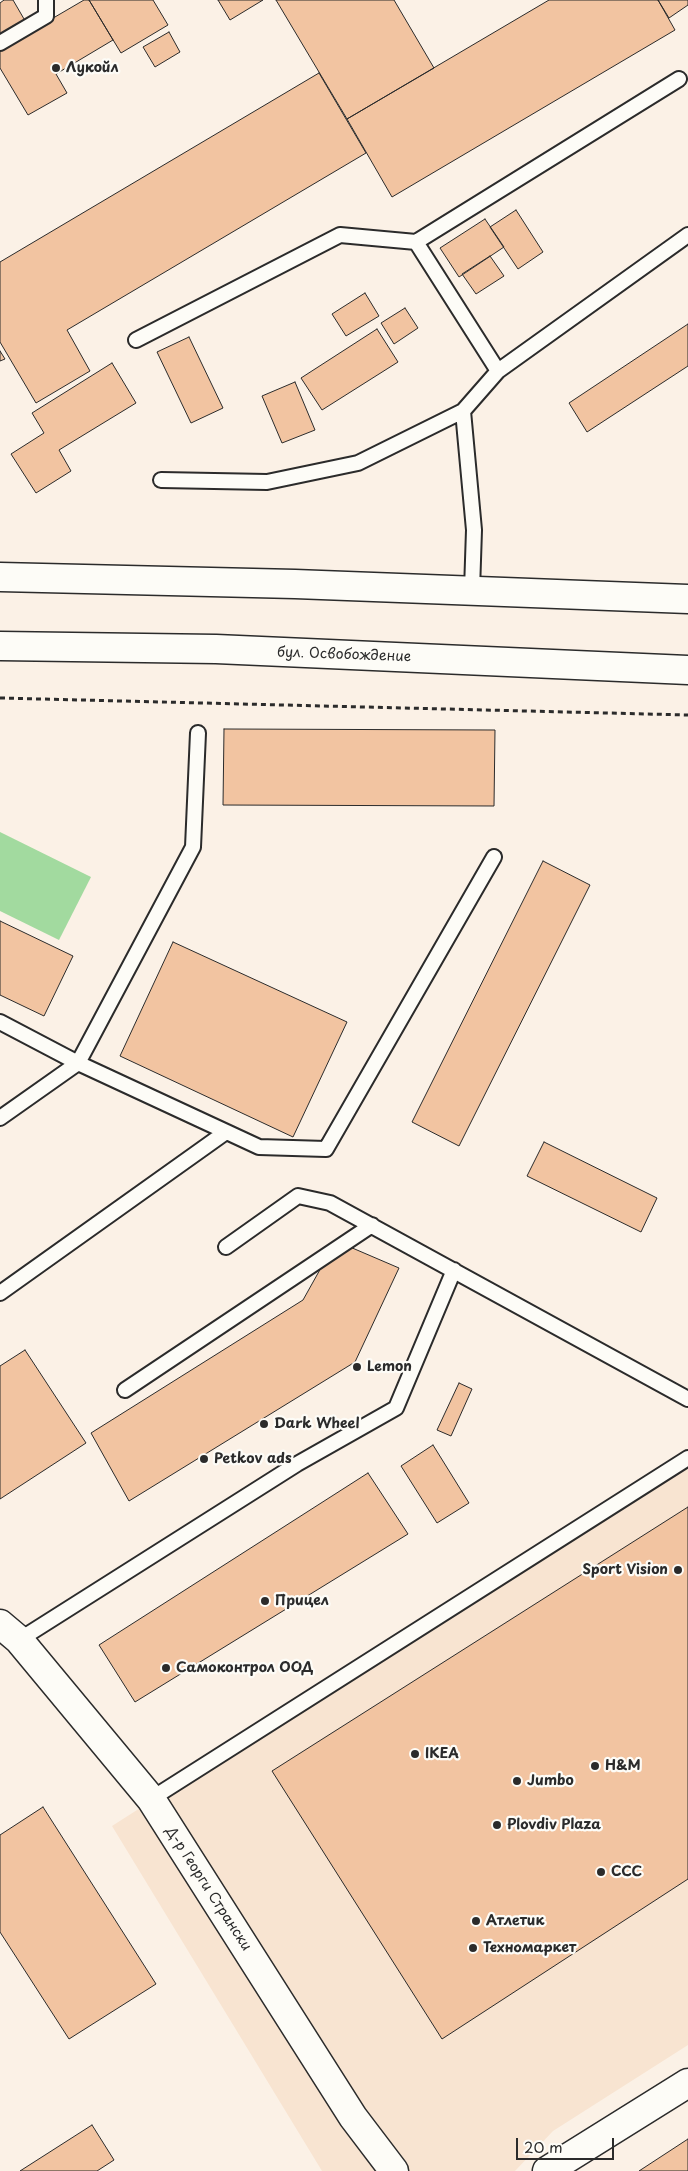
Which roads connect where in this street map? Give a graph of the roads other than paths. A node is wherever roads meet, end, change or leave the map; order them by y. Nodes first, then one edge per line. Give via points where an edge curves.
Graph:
1 (46, 0) edge
2 (0, 43) edge
3 (679, 79) dead end
4 (688, 235) edge
5 (416, 242) junction
6 (136, 340) dead end
7 (498, 371) junction
8 (463, 411) junction
9 (162, 480) dead end
10 (0, 577) edge
11 (472, 590) junction
12 (688, 599) edge
13 (0, 646) edge
14 (688, 670) edge
15 (198, 733) dead end
16 (494, 858) dead end
17 (0, 1022) edge
18 (78, 1063) junction
19 (0, 1118) edge
20 (226, 1132) junction
21 (372, 1225) junction
22 (226, 1247) dead end
23 (454, 1270) junction
24 (0, 1292) edge
25 (126, 1390) dead end
26 (688, 1399) edge
27 (688, 1458) edge
28 (10, 1632) edge
29 (151, 1799) junction
30 (688, 2083) edge
31 (394, 2171) edge
32 (547, 2171) edge

1 - 2 lane via 46,16
3 - 5 lane
4 - 7 lane
5 - 6 lane via 340,235
5 - 7 lane
7 - 8 lane
8 - 9 lane via 358,463 267,482
8 - 11 lane via 474,530
10 - 11 main road
11 - 12 main road
13 - 14 main road, бул. Освобождение via 216,649
15 - 18 lane via 193,847
16 - 20 lane via 326,1149 259,1147
17 - 18 lane
18 - 19 lane
18 - 20 lane
20 - 24 lane
21 - 22 lane via 330,1203 298,1196
21 - 23 lane
21 - 25 lane
23 - 26 lane
23 - 28 lane via 396,1408
27 - 29 lane
28 - 29 main road, Д-р Георги Странски
29 - 31 main road, Д-р Георги Странски via 353,2117
30 - 32 main road

